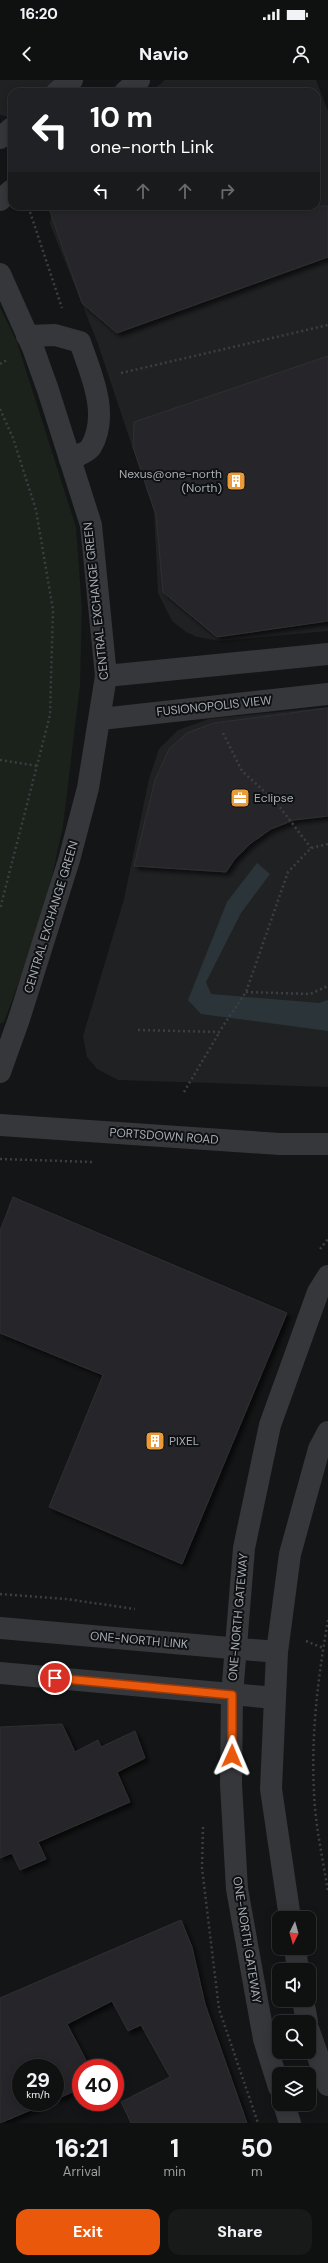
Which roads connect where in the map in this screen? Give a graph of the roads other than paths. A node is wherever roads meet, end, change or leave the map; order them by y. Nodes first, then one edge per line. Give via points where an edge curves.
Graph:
1 (72, 80) edge
2 (139, 80) edge
3 (62, 88) edge
4 (130, 88) edge
5 (8, 131) edge
6 (0, 138) edge
7 (8, 193) edge
8 (0, 200) edge
9 (0, 274) edge
10 (27, 336) junction
11 (70, 460) junction
12 (328, 654) edge
13 (106, 676) junction
14 (328, 694) edge
15 (100, 719) junction
16 (0, 1072) edge
17 (0, 1125) edge
18 (328, 1144) edge
19 (328, 1276) edge
20 (328, 1432) edge
21 (0, 1628) edge
22 (234, 1648) junction
23 (277, 1652) junction
24 (0, 1673) edge
25 (232, 1695) junction
26 (275, 1698) junction
27 (289, 1911) edge
28 (316, 2051) edge
29 (273, 2067) edge
30 (328, 2085) edge
31 (286, 2111) edge
32 (290, 2123) edge

1 - 3 street
2 - 4 street
5 - 6 street
7 - 8 street
9 - 10 street, CENTRAL EXCHANGE GREEN
10 - 11 street, CENTRAL EXCHANGE GREEN via 48,390
10 - 11 street via 55,335 80,342 94,379 100,416 94,438 90,448
11 - 13 street, CENTRAL EXCHANGE GREEN via 91,525
12 - 13 street
13 - 15 street, CENTRAL EXCHANGE GREEN
14 - 15 street, FUSIONOPOLIS VIEW
15 - 16 street, CENTRAL EXCHANGE GREEN via 88,788 69,860 20,1019
17 - 18 street, PORTSDOWN ROAD via 280,1144
19 - 22 street, ONE-NORTH GATEWAY via 318,1292 270,1425 244,1548
20 - 23 street via 319,1449 290,1554
21 - 22 street, ONE-NORTH LINK
22 - 23 street, ONE-NORTH LINK
22 - 25 street, ONE-NORTH GATEWAY
23 - 26 street
24 - 25 street
25 - 26 street
25 - 29 street, ONE-NORTH GATEWAY via 231,1784 237,1889 264,2039
26 - 27 street via 271,1789
28 - 30 street
31 - 32 street

